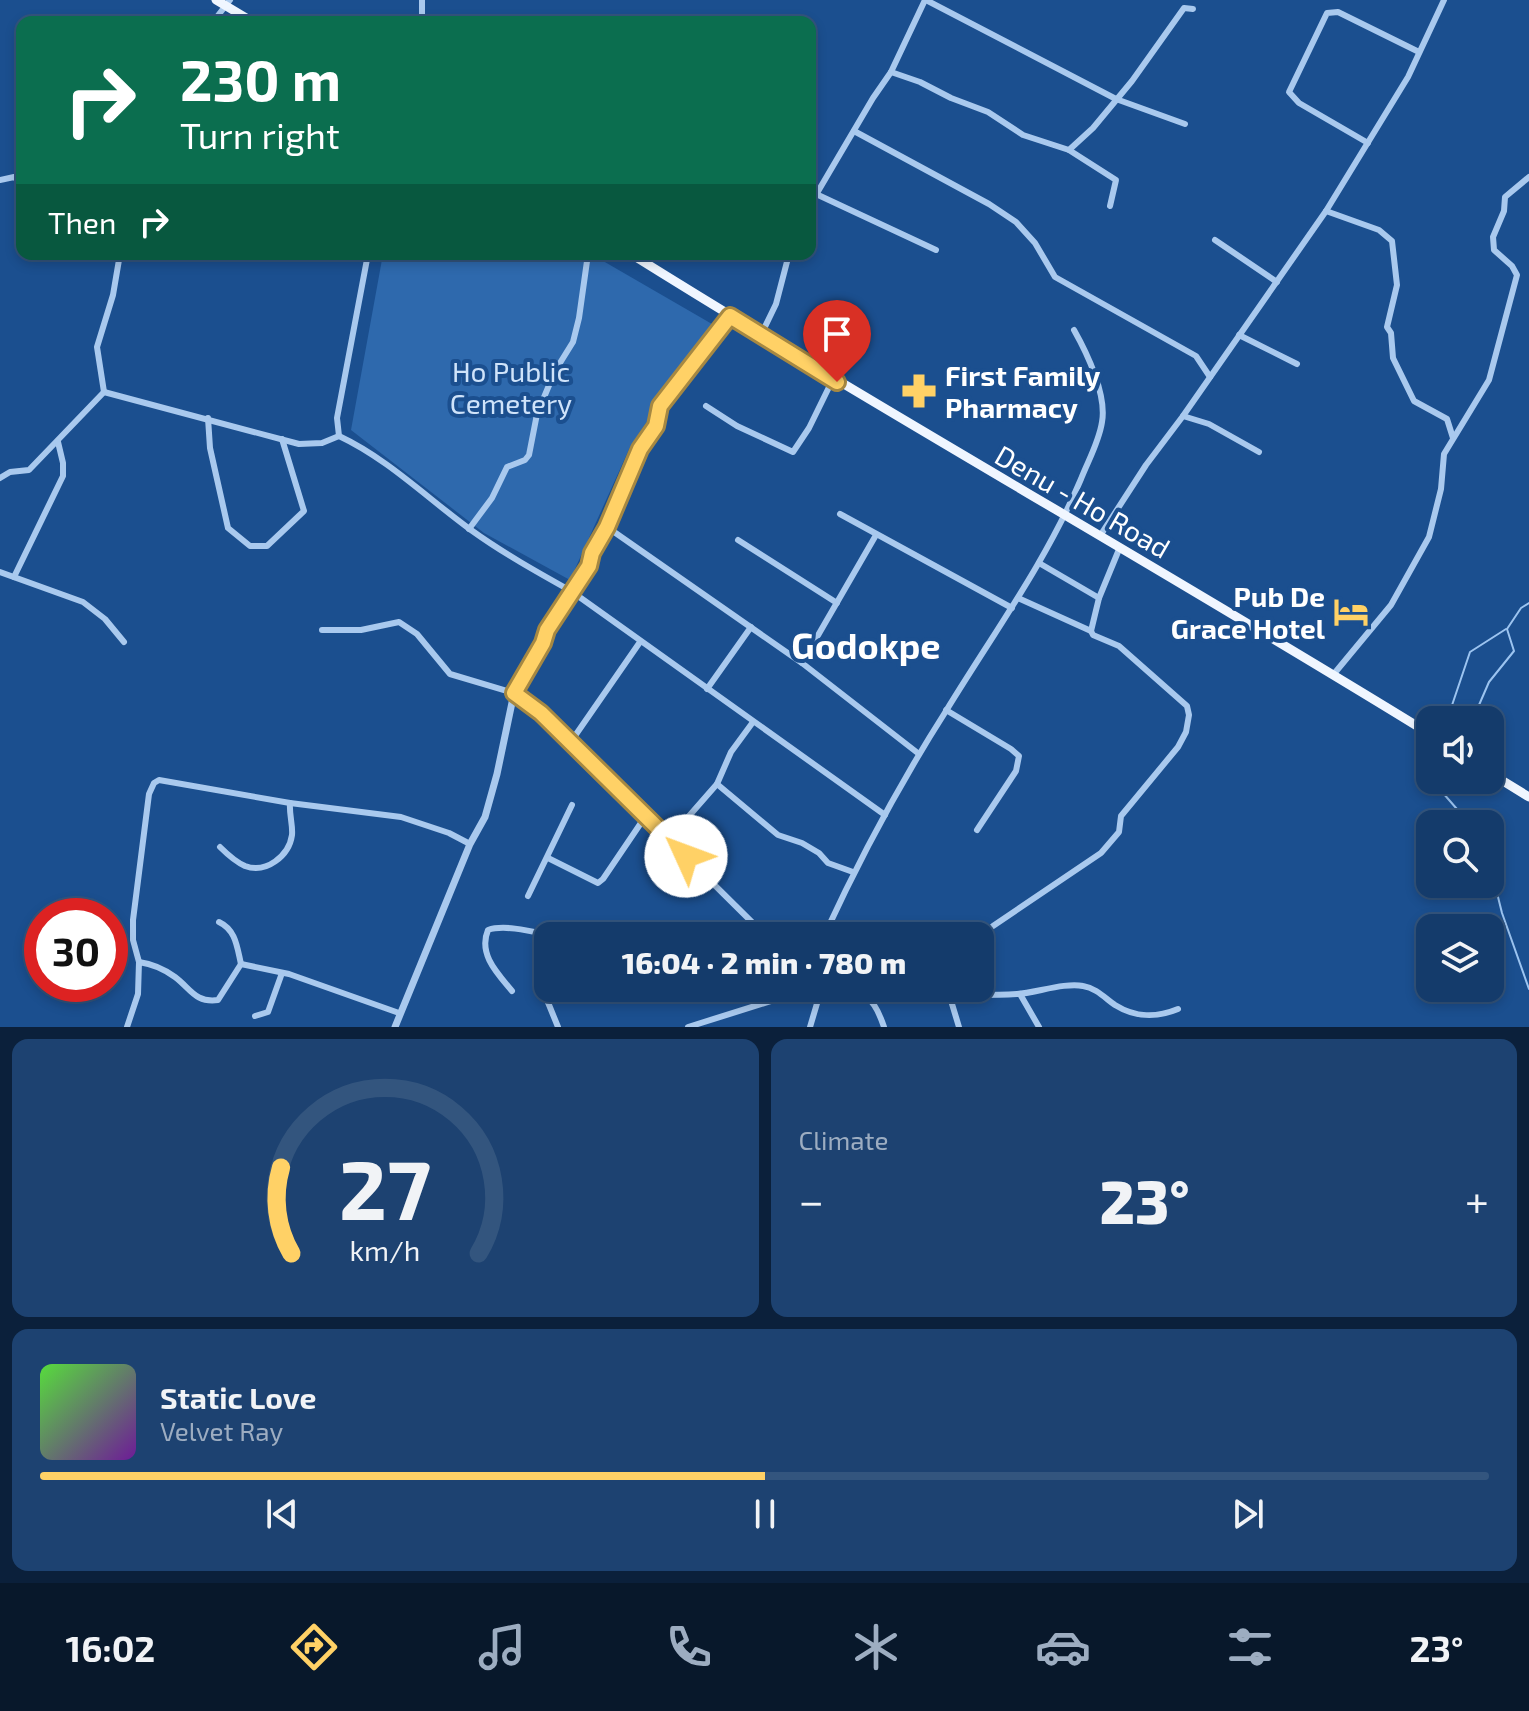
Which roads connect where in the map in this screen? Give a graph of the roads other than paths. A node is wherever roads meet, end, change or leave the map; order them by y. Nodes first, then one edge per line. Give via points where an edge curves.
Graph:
1 (216, 0) edge
2 (925, 0) edge
3 (1444, 0) edge
4 (228, 3) edge
5 (1193, 9) dead end
6 (245, 16) edge
7 (1419, 52) junction
8 (891, 72) junction
9 (1116, 99) junction
10 (1185, 124) dead end
11 (854, 131) junction
12 (1368, 143) junction
13 (1069, 150) junction
14 (1529, 177) edge
15 (816, 194) joint
16 (1110, 206) dead end
17 (1326, 211) junction
18 (1215, 240) dead end
19 (936, 250) dead end
20 (119, 260) edge
21 (367, 260) edge
22 (587, 260) edge
23 (641, 260) edge
24 (787, 260) edge
25 (1277, 282) junction
26 (730, 316) junction
27 (1074, 330) dead end
28 (761, 335) junction
29 (1239, 335) junction
30 (1297, 364) dead end
31 (1210, 377) junction
32 (833, 379) junction
33 (104, 392) junction
34 (706, 406) dead end
35 (1183, 416) junction
36 (208, 418) junction
37 (339, 436) junction
38 (1453, 438) junction
39 (282, 439) junction
40 (58, 442) junction
41 (1259, 452) dead end
42 (0, 478) edge
43 (840, 514) dead end
44 (1065, 517) junction
45 (607, 527) junction
46 (469, 529) junction
47 (876, 535) junction
48 (1100, 536) junction
49 (738, 540) dead end
50 (1120, 547) junction
51 (1039, 563) junction
52 (0, 572) edge
53 (14, 577) junction
54 (571, 591) junction
55 (1018, 598) junction
56 (1099, 598) junction
57 (837, 603) junction
58 (1012, 608) junction
59 (751, 627) junction
60 (322, 630) dead end
61 (1091, 631) junction
62 (124, 642) dead end
63 (640, 642) junction
64 (802, 663) junction
65 (1333, 675) junction
66 (707, 689) junction
67 (514, 693) junction
68 (946, 710) junction
69 (753, 722) junction
70 (1416, 725) edge
71 (570, 743) junction
72 (919, 754) junction
73 (1504, 782) edge
74 (717, 784) junction
75 (1529, 797) edge
76 (290, 803) junction
77 (572, 805) dead end
78 (885, 815) junction
79 (645, 817) junction
80 (680, 826) junction
81 (977, 830) dead end
82 (668, 840) junction
83 (470, 844) junction
84 (220, 847) dead end
85 (686, 856) junction
86 (548, 858) junction
87 (853, 872) junction
88 (528, 896) dead end
89 (219, 922) dead end
90 (752, 922) edge
91 (830, 922) edge
92 (994, 925) edge
93 (534, 933) edge
94 (139, 962) junction
95 (241, 964) junction
96 (282, 973) junction
97 (512, 991) dead end
98 (994, 994) edge
99 (1020, 994) junction
100 (548, 1002) edge
101 (768, 1002) edge
102 (817, 1002) edge
103 (872, 1002) edge
104 (951, 1002) edge
105 (1178, 1009) dead end
106 (399, 1013) junction
107 (255, 1016) dead end
108 (127, 1027) edge
109 (395, 1027) edge
110 (558, 1027) edge
111 (688, 1027) edge
112 (810, 1027) edge
113 (884, 1027) edge
114 (959, 1027) edge
115 (1039, 1027) edge

1 - 4 main road
2 - 8 street
2 - 9 street
3 - 7 street
4 - 6 main road
5 - 9 street via 1184,8 1177,15
7 - 12 street
7 - 12 street via 1338,12 1327,13 1289,92
8 - 11 street
8 - 13 street via 988,112 1023,135
9 - 10 street
9 - 13 street
11 - 15 street
11 - 31 street via 1016,222 1055,277 1196,356
12 - 17 street
13 - 16 street via 1116,180
14 - 38 street via 1505,197 1493,237 1494,250 1517,275 1492,371
15 - 19 street
17 - 25 street
17 - 38 street via 1379,230 1392,241 1397,285 1387,327 1393,358 1414,401 1447,419
18 - 25 street
20 - 33 street via 97,347
21 - 37 street via 337,418
22 - 46 street via 573,342 537,414 529,455 507,467
23 - 26 main road, Denu - Ho Road
24 - 28 street
25 - 29 street
26 - 28 main road, Denu - Ho Road
26 - 45 street via 660,406 656,426 640,449
27 - 44 street via 1093,371 1103,419
28 - 32 main road, Denu - Ho Road
29 - 30 street
29 - 31 street
31 - 35 street
32 - 34 street via 793,452
32 - 44 main road, Denu - Ho Road
33 - 36 street
33 - 40 street
35 - 41 street via 1218,428
35 - 48 street
36 - 39 street
36 - 39 street via 228,528 250,546 267,546 304,511
37 - 39 street via 322,443
37 - 46 street via 362,447
38 - 65 street via 1444,454 1433,524 1419,559 1373,630
40 - 42 street via 29,470
40 - 53 street via 63,476
43 - 47 street
44 - 48 main road, Denu - Ho Road
44 - 51 street
45 - 54 street
45 - 59 street
46 - 54 street
47 - 57 street
47 - 58 street
48 - 50 main road, Denu - Ho Road
49 - 57 street
50 - 56 street
50 - 65 main road, Denu - Ho Road
51 - 55 street
51 - 56 street
52 - 53 street
53 - 62 street via 83,602
54 - 63 street
54 - 67 street
55 - 58 street
55 - 61 street
56 - 61 street
57 - 64 street
58 - 68 street
59 - 64 street
59 - 66 street
60 - 67 street via 361,630 399,622 417,634 450,674
61 - 92 street via 1119,646 1187,706 1186,732 1121,816 1119,832 1101,853
63 - 66 street
63 - 71 street
64 - 72 street
65 - 70 main road, Denu - Ho Road
66 - 69 street
67 - 71 street
67 - 83 street via 485,817
68 - 72 street
68 - 81 street via 1019,756 1016,771
69 - 74 street
69 - 78 street
71 - 79 street
72 - 78 street
73 - 75 main road
74 - 80 street
74 - 87 street via 778,835
76 - 83 street via 401,817
76 - 84 street via 292,835 284,856 272,864 255,869
76 - 94 street via 165,780 154,783 133,920
77 - 86 street
78 - 87 street
79 - 82 street
79 - 86 street via 598,883
80 - 82 street
80 - 85 street
82 - 85 street
83 - 106 street
85 - 90 street
86 - 88 street
87 - 91 street
89 - 95 street via 235,938
93 - 97 street via 488,930 484,948
94 - 95 street via 154,964 207,1001 218,1000
94 - 108 street via 138,994
95 - 96 street
96 - 106 street
96 - 107 street via 268,1012
98 - 99 street
99 - 105 street via 1083,985 1139,1015
99 - 115 street
100 - 110 street
101 - 111 street
102 - 112 street
103 - 113 street
104 - 114 street
106 - 109 street

